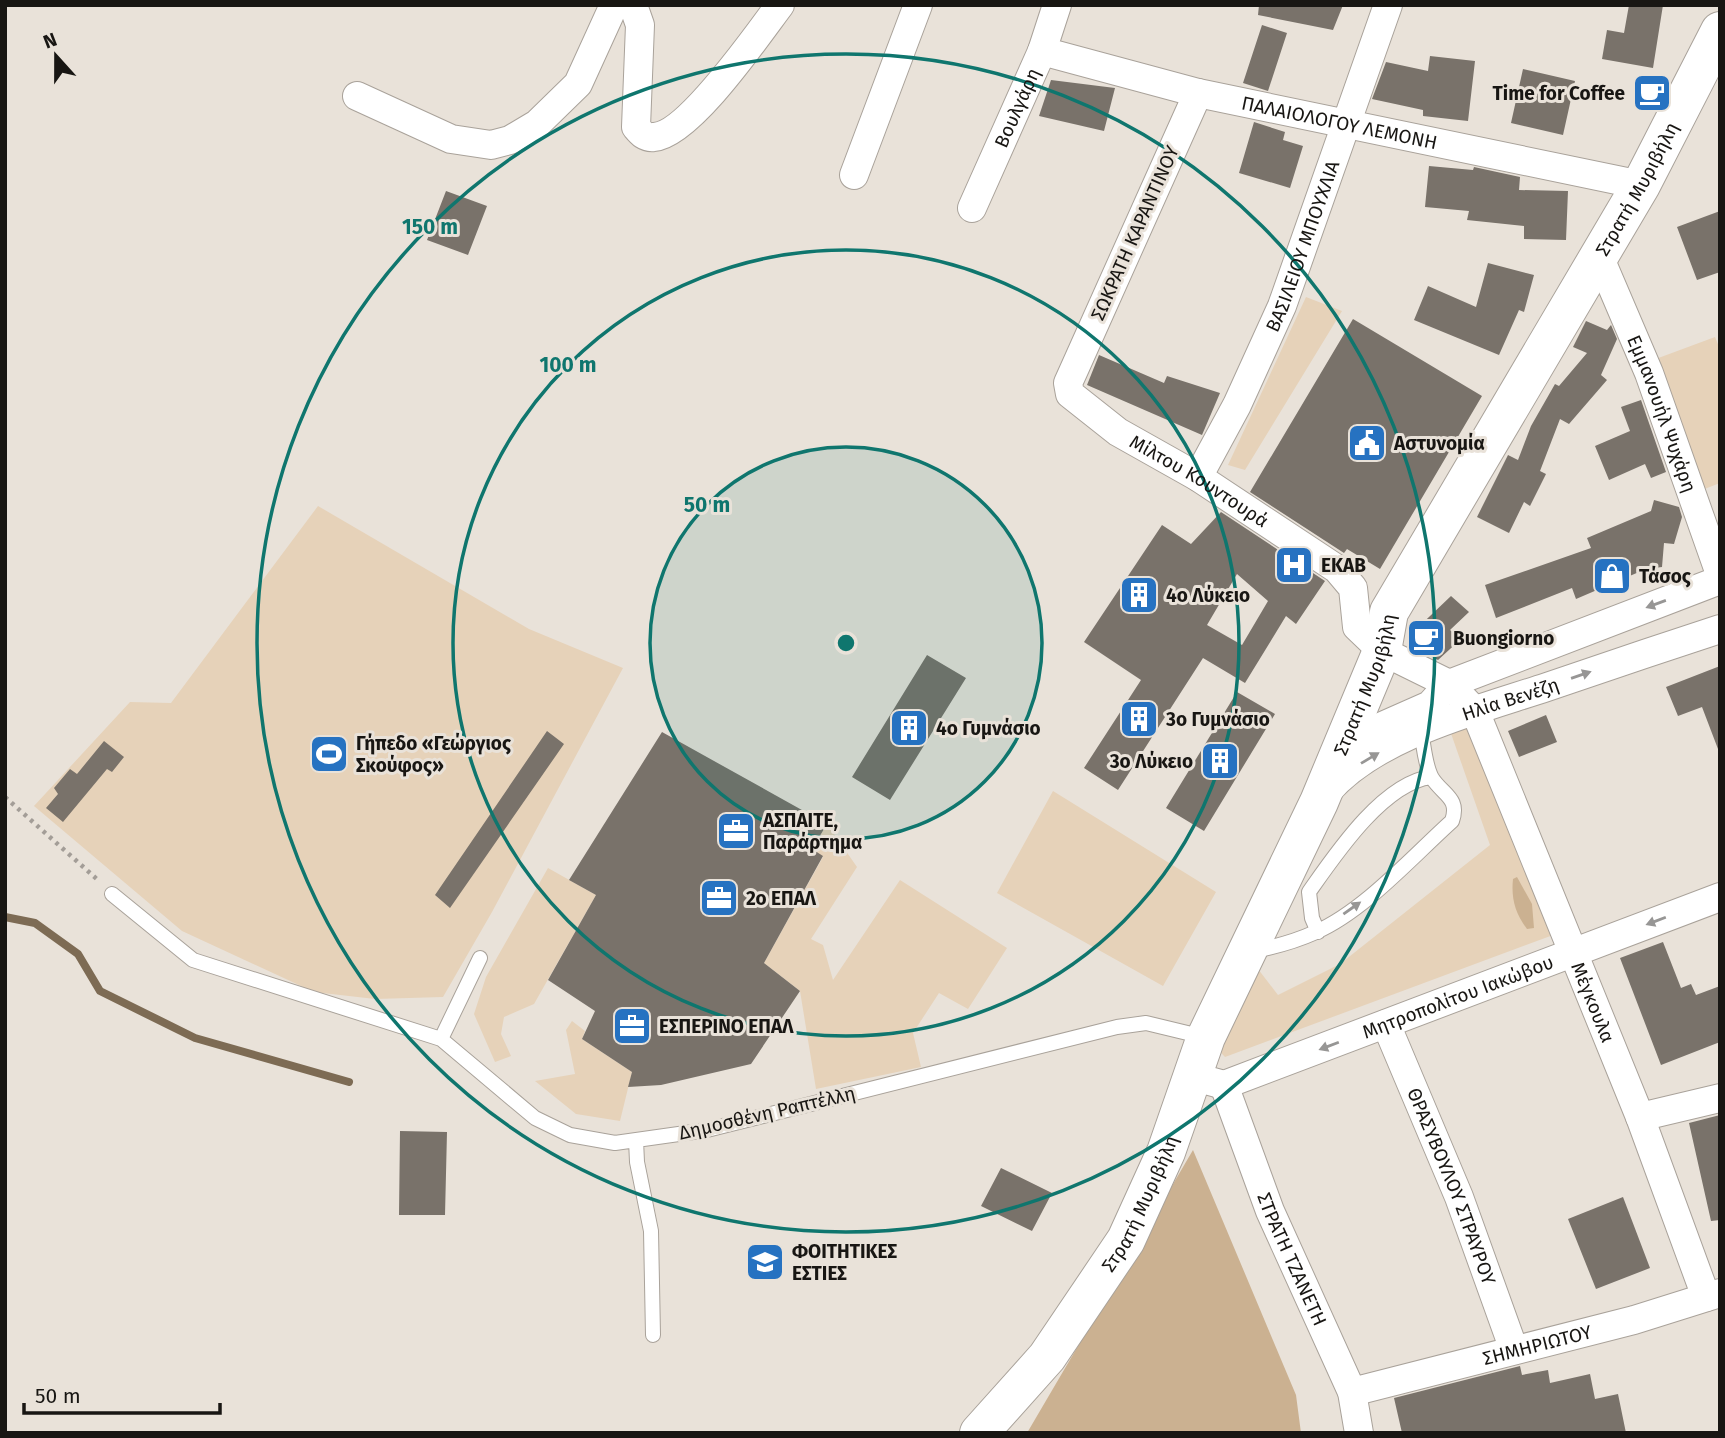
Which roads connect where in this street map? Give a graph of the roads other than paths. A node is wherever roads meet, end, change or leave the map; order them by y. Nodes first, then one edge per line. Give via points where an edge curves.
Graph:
1 (614, 5) edge
2 (633, 5) edge
3 (780, 5) edge
4 (918, 5) edge
5 (1057, 5) edge
6 (1388, 5) edge
7 (1720, 31) edge
8 (1042, 51) junction
9 (1198, 93) junction
10 (357, 96) dead end
11 (1344, 126) junction
12 (855, 176) dead end
13 (1641, 185) junction
14 (972, 208) dead end
15 (1599, 256) junction
16 (1073, 372) joint
17 (1198, 477) junction
18 (1720, 574) edge
19 (1720, 580) edge
20 (1720, 629) edge
21 (1382, 651) junction
22 (1449, 684) junction
23 (1475, 711) junction
24 (1421, 732) junction
25 (1344, 743) junction
26 (1431, 777) junction
27 (1319, 802) junction
28 (112, 894) road end
29 (1720, 897) edge
30 (1318, 932) junction
31 (1245, 952) junction
32 (1573, 953) junction
33 (480, 958) dead end
34 (1386, 1024) junction
35 (1206, 1037) junction
36 (441, 1040) junction
37 (1209, 1081) junction
38 (1720, 1098) edge
39 (1640, 1117) junction
40 (636, 1140) junction
41 (1709, 1266) edge
42 (1713, 1295) edge
43 (653, 1335) dead end
44 (1514, 1350) junction
45 (1352, 1392) junction
46 (979, 1433) edge
47 (1359, 1433) edge

1 - 10 street via 578,85 537,124 510,140 491,145 451,139
2 - 3 street via 640,25 636,127 643,135 654,137 671,131 708,99
4 - 12 street
5 - 8 street, Βουλγάρη
6 - 11 street, ΒΑΣΙΛΕΙΟΥ ΜΠΟΥΧΛΙΑ
7 - 13 main road, Στρατή Μυριβήλη
8 - 9 street, ΠΑΛΑΙΟΛΟΓΟΥ ΛΕΜΟΝΗ
8 - 14 street, Βουλγάρη
9 - 11 street, ΠΑΛΑΙΟΛΟΓΟΥ ΛΕΜΟΝΗ
9 - 16 street, ΣΩΚΡΑΤΗ ΚΑΡΑΝΤΙΝΟΥ
11 - 13 street, ΠΑΛΑΙΟΛΟΓΟΥ ΛΕΜΟΝΗ
11 - 17 street, ΒΑΣΙΛΕΙΟΥ ΜΠΟΥΧΛΙΑ via 1282,306
13 - 15 main road, Στρατή Μυριβήλη
15 - 18 street, Εμμανουήλ Ψυχάρη via 1649,373
15 - 21 main road, Στρατή Μυριβήλη via 1389,612
16 - 17 street, Μίλτου Κουντουρά via 1070,394 1118,432
17 - 21 street, Μίλτου Κουντουρά via 1346,577 1353,588 1357,627
19 -> 22 street, Ηλία Βενέζη
23 -> 20 street, Ηλία Βενέζη
21 - 22 street, Ηλία Βενέζη
21 - 25 main road, Στρατή Μυριβήλη
22 - 23 street
22 - 25 street via 1430,705
23 - 24 street, Ηλία Βενέζη
23 - 32 street, Μέγκουλα
24 - 26 lane
27 -> 24 street, Ηλία Βενέζη via 1357,765
25 - 27 main road, Στρατή Μυριβήλη
26 - 30 lane via 1412,782 1378,807 1337,851 1309,892
30 -> 26 lane via 1358,904 1452,821 1453,799
27 - 31 main road, Στρατή Μυριβήλη
28 - 36 lane via 193,960
29 -> 32 street, Μητροπολίτου Ιακώβου
30 - 31 lane
31 - 35 main road, Στρατή Μυριβήλη
32 - 34 street, Μητροπολίτου Ιακώβου
32 - 39 street, Μέγκουλα
33 - 36 lane
34 -> 37 street, Μητροπολίτου Ιακώβου
34 - 44 street, ΘΡΑΣΥΒΟΥΛΟΥ ΣΤΡΑΥΡΟΥ via 1459,1197
35 - 37 main road, Στρατή Μυριβήλη
35 - 40 lane, Δημοσθένη Ραπτέλλη via 1146,1023 1117,1027 707,1130
36 - 40 lane, Δημοσθένη Ραπτέλλη via 551,1127 592,1141
37 - 45 street, ΣΤΡΑΤΗ ΤΖΑΝΕΤΗ
37 - 46 main road, Στρατή Μυριβήλη via 1166,1152 1126,1240 1047,1357
38 - 39 street
39 - 41 street, Μέγκουλα
40 - 43 lane via 651,1231
41 - 42 street, Μέγκουλα
42 - 44 street, ΣΗΜΗΡΙΩΤΟΥ
44 - 45 street, ΣΗΜΗΡΙΩΤΟΥ
45 - 47 street, ΣΤΡΑΤΗ ΤΖΑΝΕΤΗ

